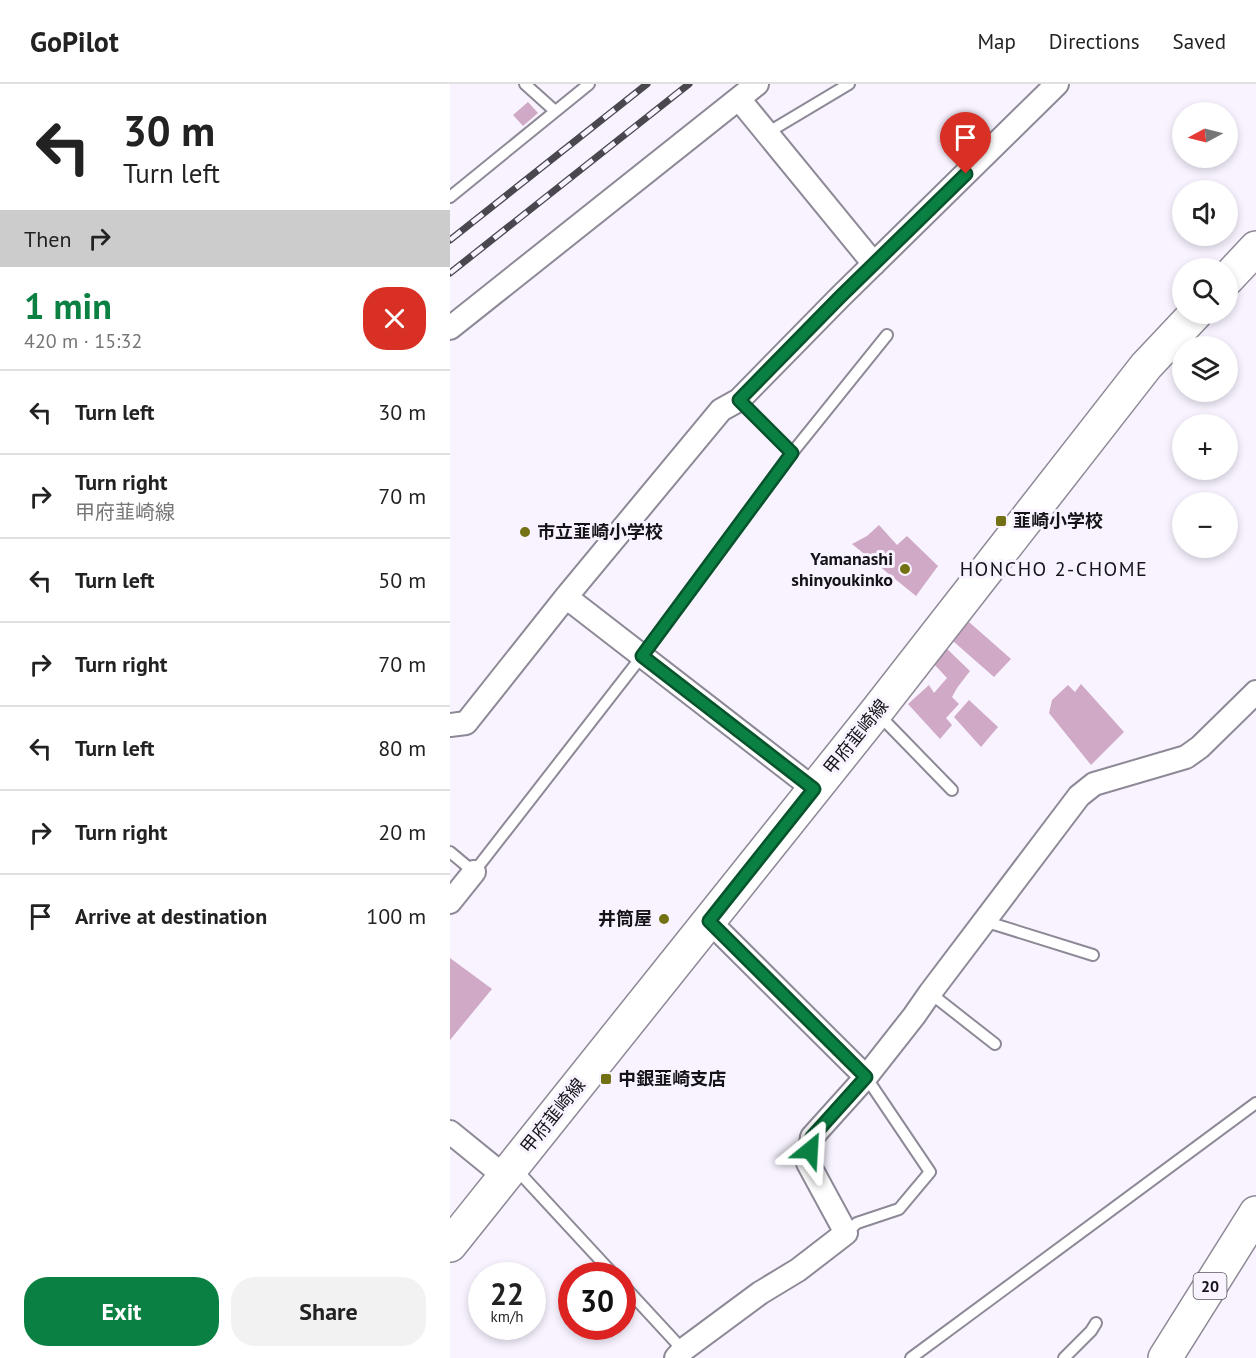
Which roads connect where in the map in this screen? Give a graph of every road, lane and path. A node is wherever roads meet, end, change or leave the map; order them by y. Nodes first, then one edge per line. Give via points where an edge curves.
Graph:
1 (525, 84) edge
2 (589, 84) edge
3 (758, 84) edge
4 (849, 84) edge
5 (1057, 84) edge
6 (739, 99) junction
7 (555, 111) junction
8 (767, 133) junction
9 (450, 197) edge
10 (1256, 248) edge
11 (874, 264) junction
12 (1238, 267) edge
13 (1186, 324) edge
14 (450, 328) edge
15 (887, 334) dead end
16 (739, 400) junction
17 (792, 453) junction
18 (566, 597) junction
19 (642, 656) junction
20 (1256, 692) edge
21 (876, 712) junction
22 (450, 725) edge
23 (814, 789) junction
24 (952, 790) dead end
25 (450, 852) edge
26 (474, 872) junction
27 (450, 902) edge
28 (709, 921) junction
29 (984, 921) junction
30 (1093, 955) dead end
31 (930, 993) junction
32 (995, 1044) dead end
33 (866, 1077) junction
34 (1256, 1103) edge
35 (450, 1132) edge
36 (509, 1171) junction
37 (1256, 1214) edge
38 (846, 1233) junction
39 (451, 1240) edge
40 (601, 1262) edge
41 (636, 1300) edge
42 (1096, 1323) dead end
43 (683, 1355) edge
44 (911, 1358) edge
45 (1064, 1358) edge
46 (1165, 1358) edge

1 - 7 lane
2 - 7 lane
3 - 6 street
4 - 8 lane
5 - 11 street
6 - 8 street
6 - 14 street
7 - 9 lane
8 - 11 street
10 - 12 main road
11 - 16 street
13 - 21 main road, 甲府韮崎線 via 1146,366
15 - 17 lane
16 - 17 lane
16 - 18 street via 721,410
17 - 19 lane
18 - 19 street
18 - 22 street via 466,723
19 - 23 street
19 - 26 lane
20 - 29 street via 1186,757 1094,784 1079,796
21 - 23 main road, 甲府韮崎線
21 - 24 lane
23 - 28 main road, 甲府韮崎線
25 - 26 lane
26 - 27 street
28 - 33 street
28 - 36 main road, 甲府韮崎線
29 - 30 lane
29 - 31 street
31 - 32 lane
31 - 33 street
33 - 38 street via 812,1137 808,1163
33 - 38 lane via 930,1172 899,1209 857,1223
34 - 44 lane
35 - 36 street
36 - 39 main road, 甲府韮崎線
36 - 40 lane
37 - 46 main road, 20
38 - 43 street via 760,1293
41 - 43 lane
42 - 45 lane

